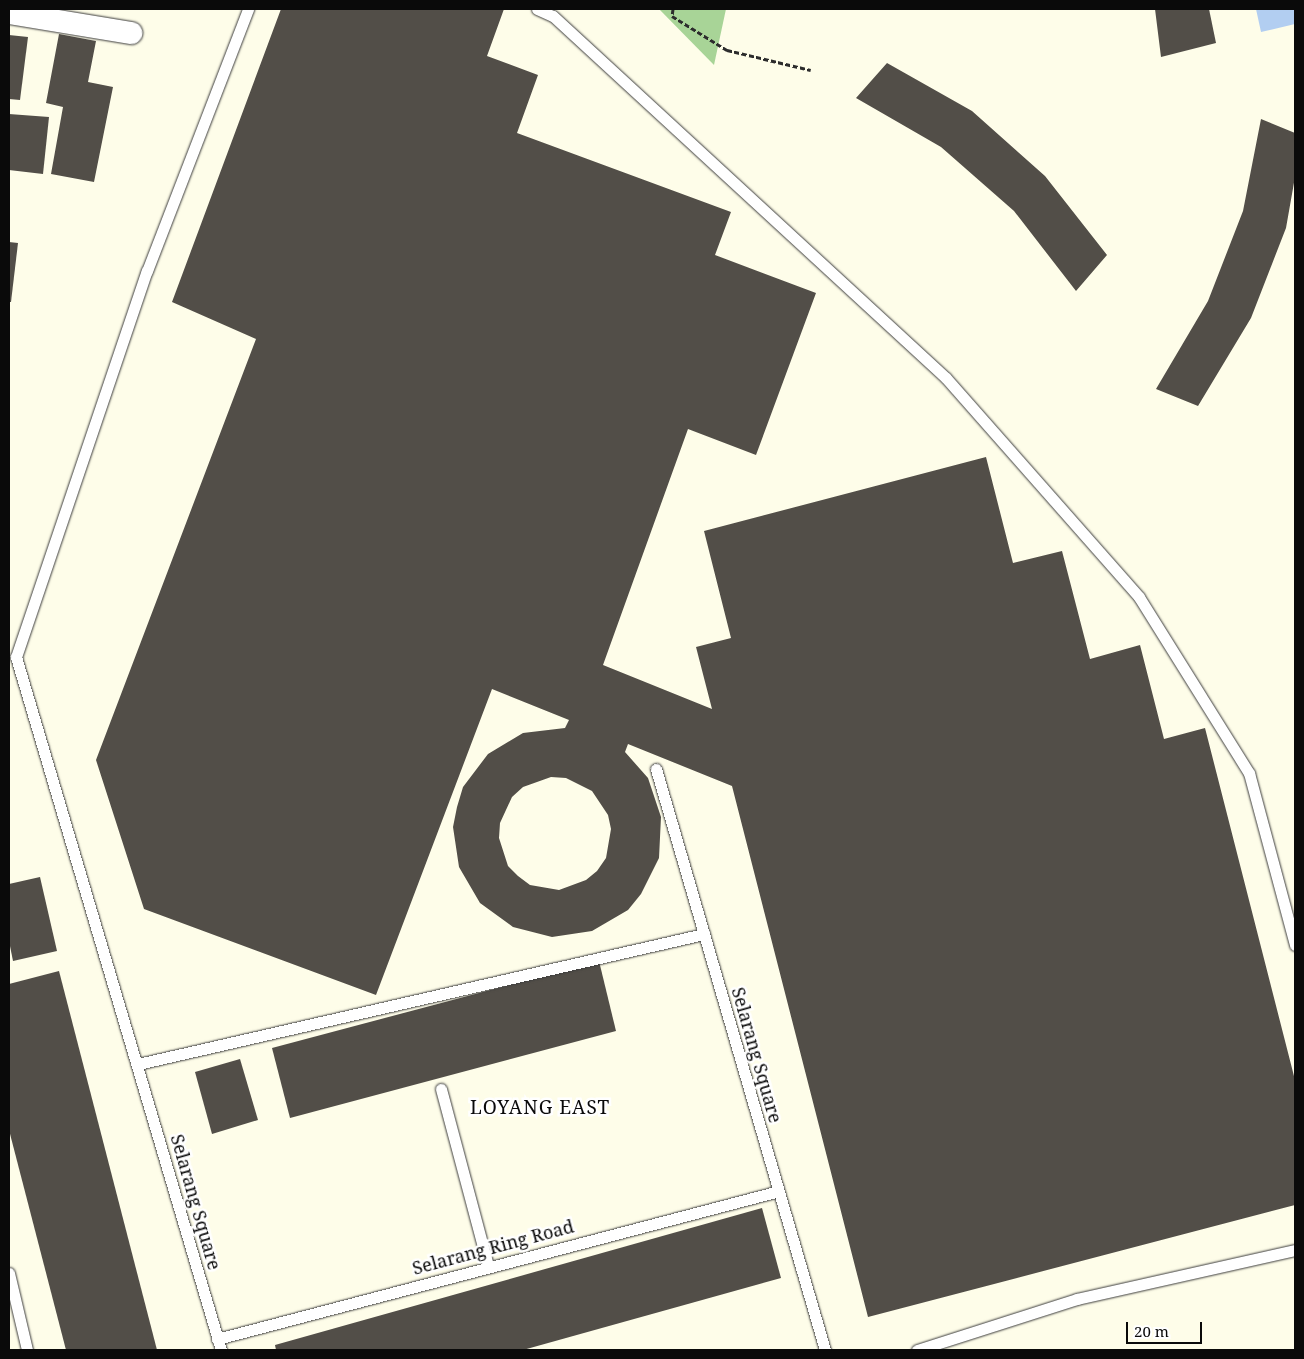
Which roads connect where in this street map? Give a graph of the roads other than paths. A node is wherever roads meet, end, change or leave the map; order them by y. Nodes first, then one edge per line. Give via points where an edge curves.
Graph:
1 (248, 9) edge
2 (537, 9) edge
3 (9, 14) edge
4 (131, 33) dead end
5 (656, 769) dead end
6 (704, 934) junction
7 (1295, 945) edge
8 (138, 1064) junction
9 (441, 1089) dead end
10 (779, 1191) junction
11 (1295, 1250) edge
12 (488, 1266) junction
13 (9, 1273) edge
14 (217, 1339) junction
15 (27, 1350) edge
16 (220, 1350) edge
17 (825, 1350) edge
18 (917, 1350) edge

1 - 8 lane, Selarang Square via 147,271 16,657
2 - 7 lane via 553,16 946,378 1139,597 1249,773
3 - 4 street
5 - 6 lane, Selarang Square
6 - 8 lane
6 - 10 lane, Selarang Square
8 - 14 lane, Selarang Square
9 - 12 lane
10 - 12 lane, Selarang Ring Road
10 - 17 lane, Selarang Square
11 - 18 lane via 1077,1299
12 - 14 lane, Selarang Ring Road
13 - 15 lane
14 - 16 lane, Selarang Square

